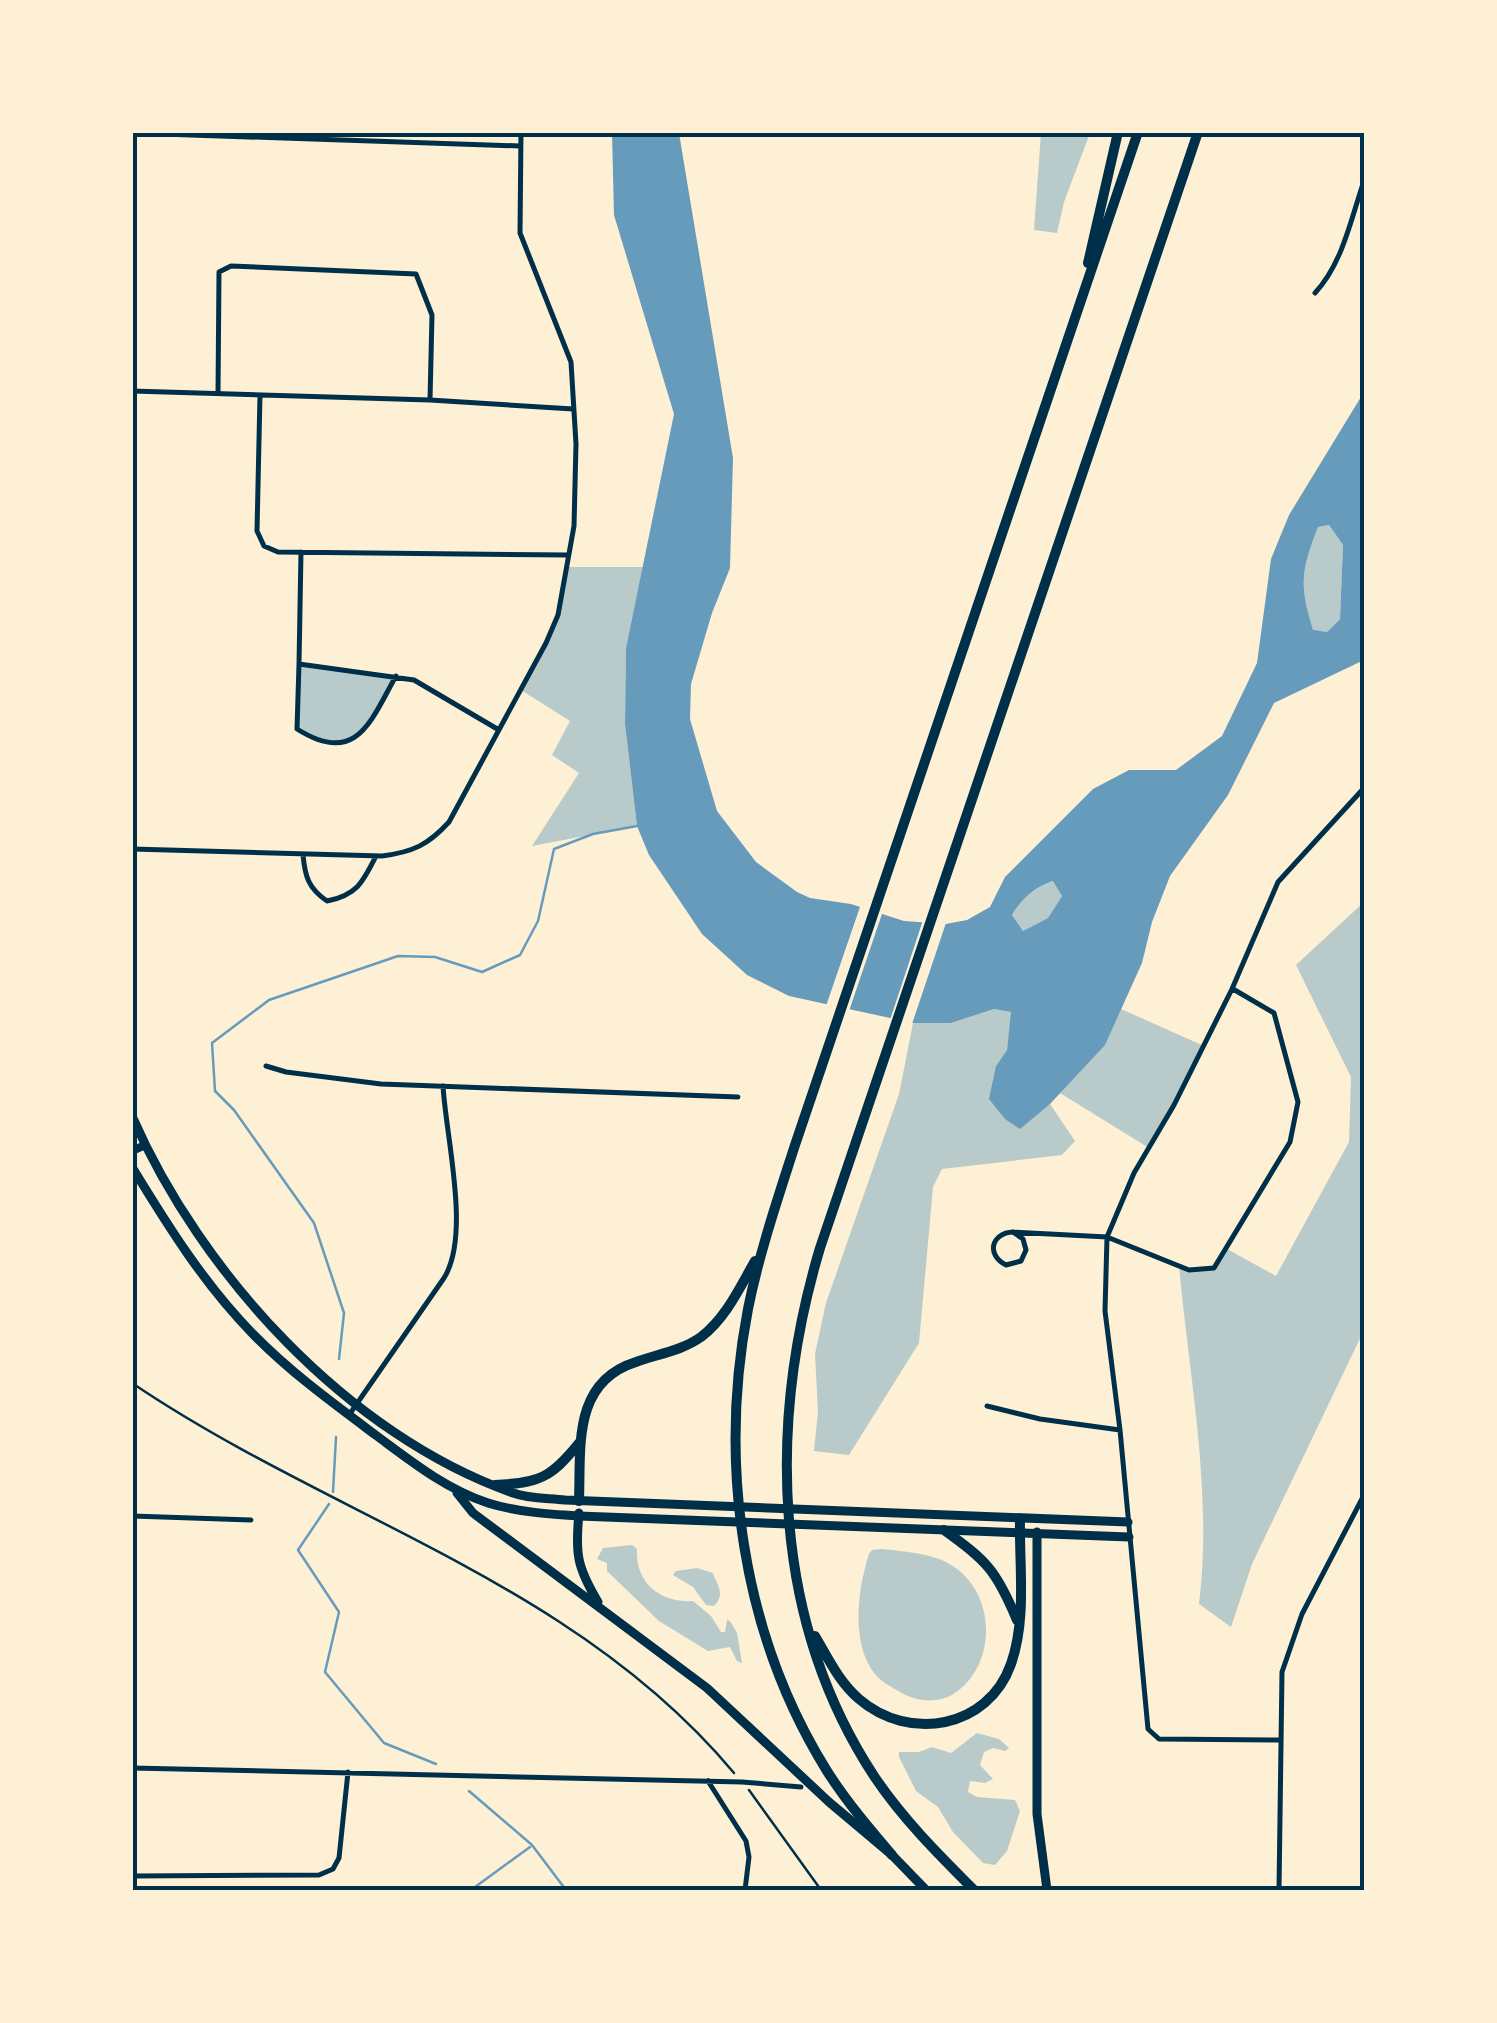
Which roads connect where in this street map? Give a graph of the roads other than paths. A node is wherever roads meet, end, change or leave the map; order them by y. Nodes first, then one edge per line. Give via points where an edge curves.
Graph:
1 (521, 132) edge
2 (1118, 132) edge
3 (1138, 132) edge
4 (1198, 132) edge
5 (132, 134) edge
6 (222, 134) edge
7 (520, 146) junction
8 (1364, 180) edge
9 (1315, 292) dead end
10 (1075, 321) junction
11 (132, 391) edge
12 (218, 394) junction
13 (260, 395) junction
14 (430, 400) junction
15 (574, 409) junction
16 (301, 552) junction
17 (569, 555) junction
18 (299, 664) junction
19 (396, 675) junction
20 (499, 730) junction
21 (1364, 788) edge
22 (132, 849) edge
23 (302, 854) junction
24 (376, 856) junction
25 (1232, 989) junction
26 (266, 1066) dead end
27 (443, 1085) junction
28 (738, 1097) dead end
29 (132, 1116) edge
30 (145, 1145) junction
31 (132, 1151) edge
32 (132, 1166) edge
33 (1013, 1232) junction
34 (1107, 1237) junction
35 (763, 1247) junction
36 (357, 1403) junction
37 (988, 1406) dead end
38 (349, 1415) junction
39 (1120, 1430) junction
40 (579, 1443) junction
41 (495, 1484) junction
42 (452, 1488) junction
43 (1364, 1495) edge
44 (580, 1500) junction
45 (132, 1516) edge
46 (578, 1516) junction
47 (1020, 1518) junction
48 (1037, 1519) junction
49 (251, 1520) dead end
50 (1128, 1522) junction
51 (944, 1530) junction
52 (1020, 1533) junction
53 (1037, 1534) junction
54 (1129, 1537) junction
55 (601, 1608) junction
56 (1018, 1621) junction
57 (807, 1622) junction
58 (1279, 1740) junction
59 (132, 1768) edge
60 (348, 1772) junction
61 (708, 1781) junction
62 (801, 1787) joint
63 (815, 1789) junction
64 (892, 1855) junction
65 (132, 1876) edge
66 (745, 1890) edge
67 (926, 1890) edge
68 (974, 1890) edge
69 (1047, 1890) edge
70 (1279, 1890) edge

1 - 7 street
2 - 10 highway
3 - 10 highway
4 - 57 highway via 820,1248 793,1363 787,1425 787,1499
5 - 6 street
6 - 7 street
7 - 15 street via 520,233 571,362
8 - 9 street via 1337,260
10 - 35 highway
11 - 12 street
12 - 13 street
12 - 14 street via 220,272 231,266 416,274 432,316
13 - 14 street
13 - 16 street via 257,531 264,546
14 - 15 street
15 - 17 street
16 - 17 street
16 - 18 street
17 - 20 street via 558,615
18 - 19 street
18 - 19 street via 297,729 347,742 364,733
19 - 20 street
20 - 24 street via 433,840 412,852
21 - 25 street via 1278,882
22 - 23 street
23 - 24 street
23 - 24 street via 312,891 327,901 345,898 363,882
25 - 34 street
25 - 34 street via 1274,1013 1298,1102 1290,1142 1214,1268 1188,1269
26 - 27 street via 370,1083
27 - 28 street
27 - 36 street via 455,1255
29 - 30 main road
30 - 31 main road
30 - 36 main road via 226,1276 299,1356
32 - 38 main road via 216,1292 253,1334
33 - 33 street via 994,1242 996,1259 1006,1265 1022,1260 1026,1250
33 - 34 street
34 - 39 street via 1105,1311
35 - 40 highway via 705,1334 626,1365 601,1383
35 - 64 highway via 737,1392 736,1473 748,1564 773,1654 803,1727 838,1787
36 - 38 street
36 - 41 main road via 434,1459
37 - 39 street
38 - 42 main road
39 - 50 street
40 - 41 highway via 540,1479
40 - 44 highway
41 - 44 main road via 514,1494
42 - 46 main road via 502,1507
42 - 55 main road via 473,1512
43 - 58 street via 1302,1614 1282,1672
44 - 46 main road
44 - 47 main road
45 - 49 street
46 - 51 main road
46 - 55 main road via 578,1565
47 - 48 main road
47 - 52 highway
48 - 50 main road
48 - 53 main road
50 - 54 street
51 - 52 main road
51 - 56 highway via 989,1565
52 - 53 main road
52 - 56 highway
53 - 54 main road
53 - 69 main road via 1037,1814
54 - 58 street via 1148,1728 1159,1739
55 - 63 main road via 706,1688
56 - 57 highway via 1011,1664 992,1697 963,1718 925,1725 894,1720 861,1701
57 - 68 highway via 834,1701 873,1774
58 - 70 street
59 - 60 street
60 - 61 street
60 - 65 street via 333,1869 320,1875
61 - 62 street
61 - 66 street via 746,1842
62 - 63 main road
63 - 64 main road
64 - 67 main road

